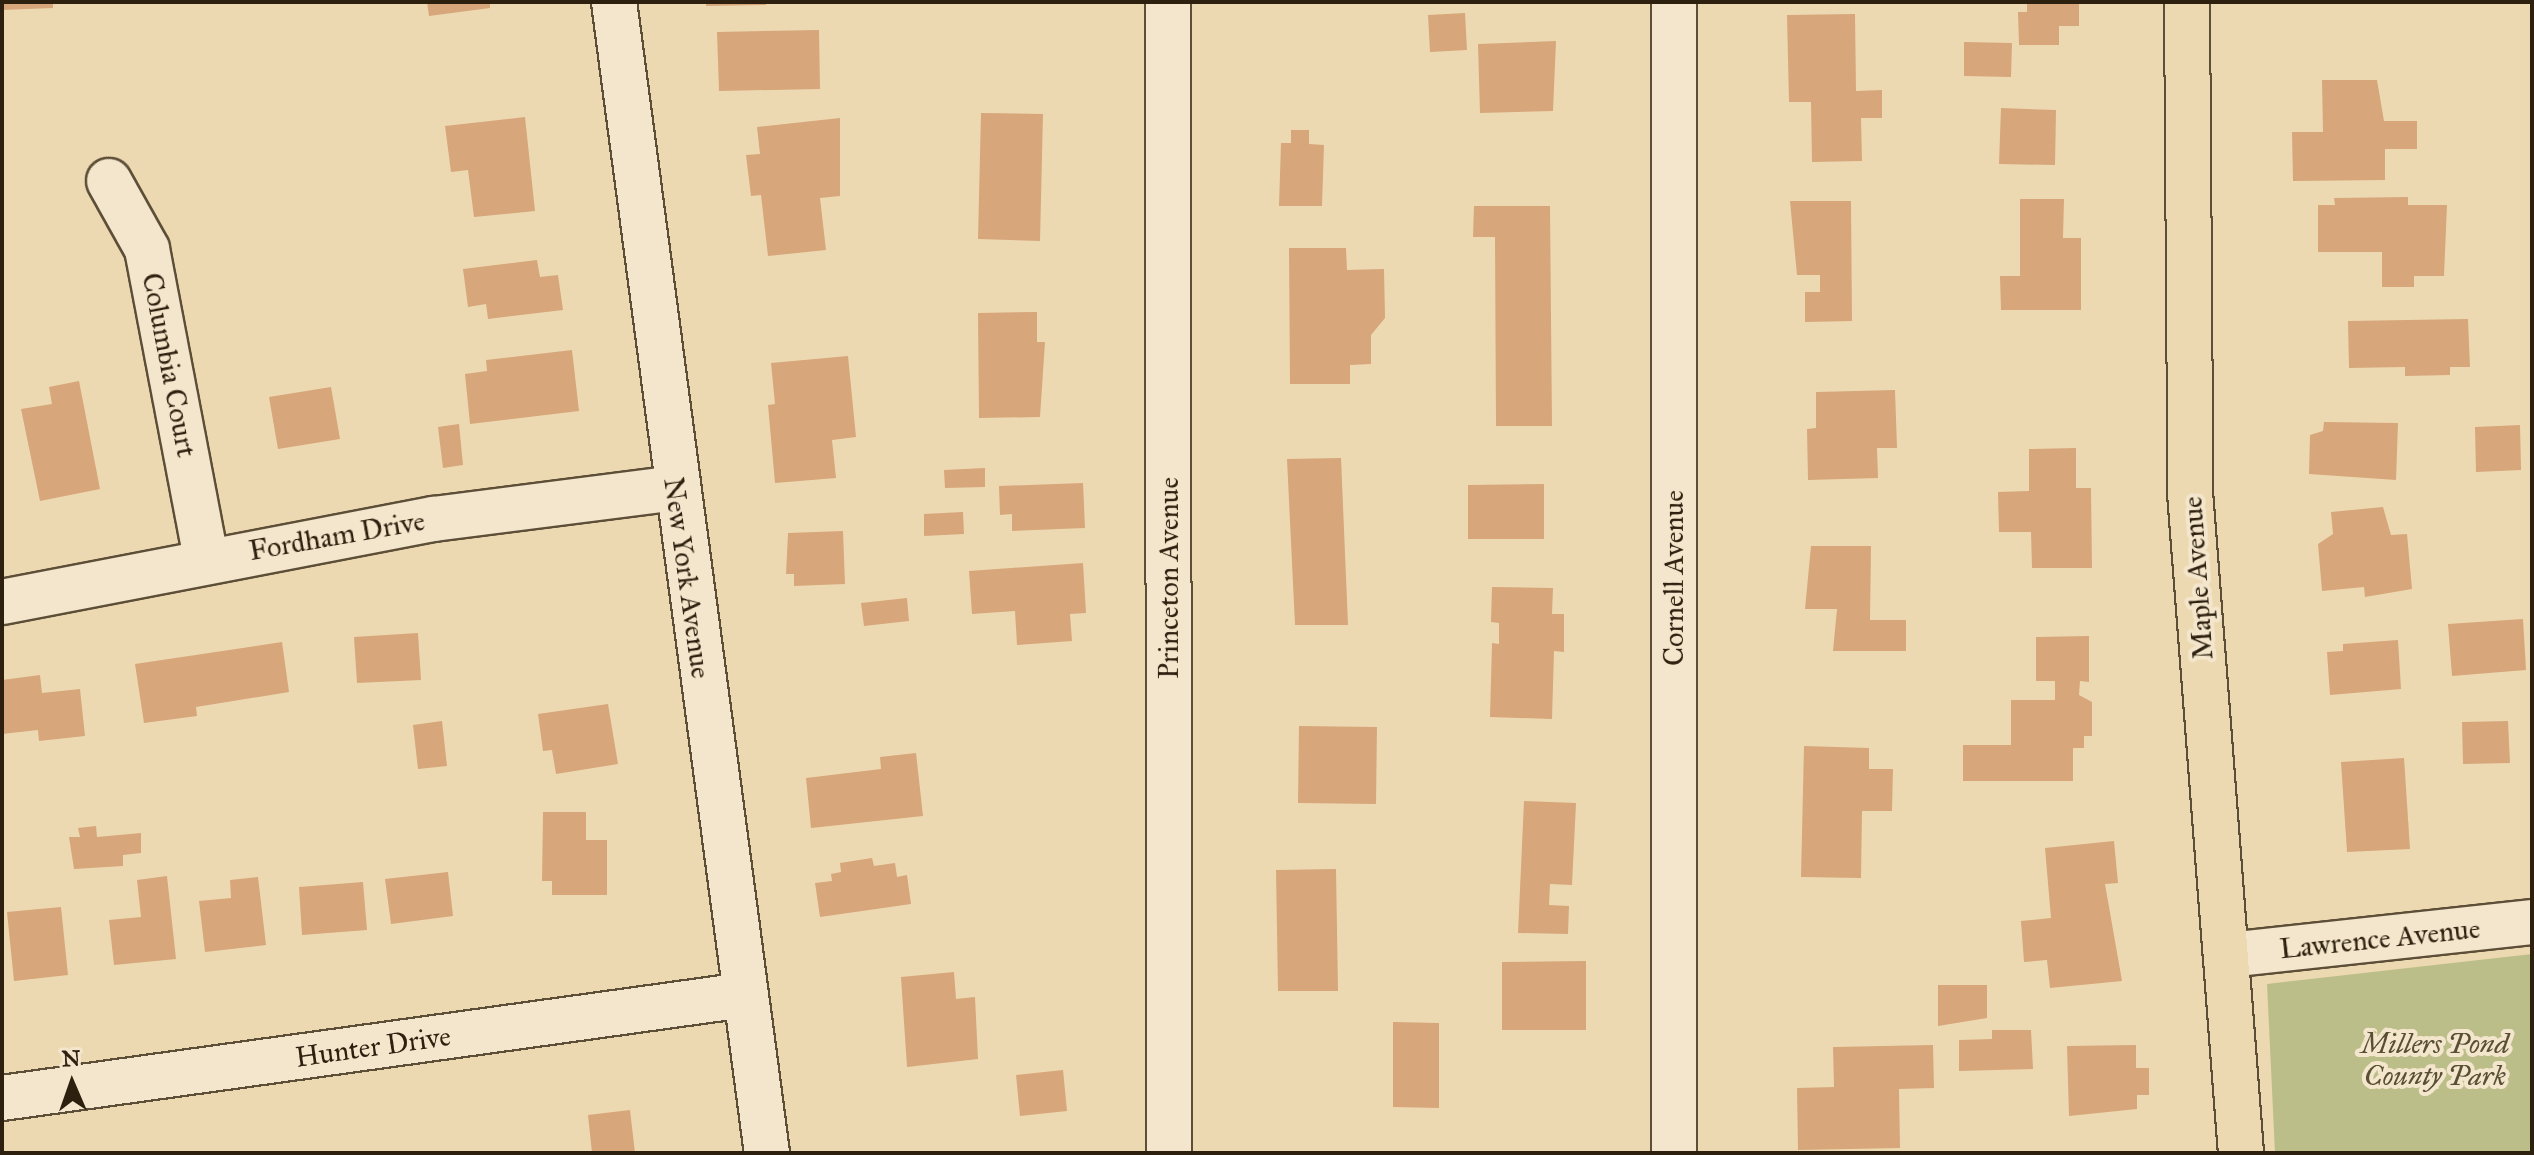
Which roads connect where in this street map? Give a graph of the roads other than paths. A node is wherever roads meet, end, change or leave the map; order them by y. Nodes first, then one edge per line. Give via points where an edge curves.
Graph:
1 (614, 2) edge
2 (1168, 2) edge
3 (1674, 2) edge
4 (2187, 2) edge
5 (109, 181) dead end
6 (675, 488) junction
7 (206, 559) junction
8 (2, 602) edge
9 (2532, 922) edge
10 (2228, 955) junction
11 (744, 995) junction
12 (2, 1098) edge
13 (767, 1153) edge
14 (1169, 1153) edge
15 (1674, 1153) edge
16 (2241, 1153) edge

1 - 6 street, New York Avenue
2 - 14 street, Princeton Avenue
3 - 15 street, Cornell Avenue
4 - 10 main road, Maple Avenue via 2190,492
5 - 7 street, Columbia Court via 147,249
6 - 7 street, Fordham Drive via 434,519
6 - 11 street, New York Avenue
7 - 8 street, Fordham Drive
9 - 10 street, Lawrence Avenue
10 - 16 main road, Maple Avenue
11 - 12 street, Hunter Drive
11 - 13 street, New York Avenue

